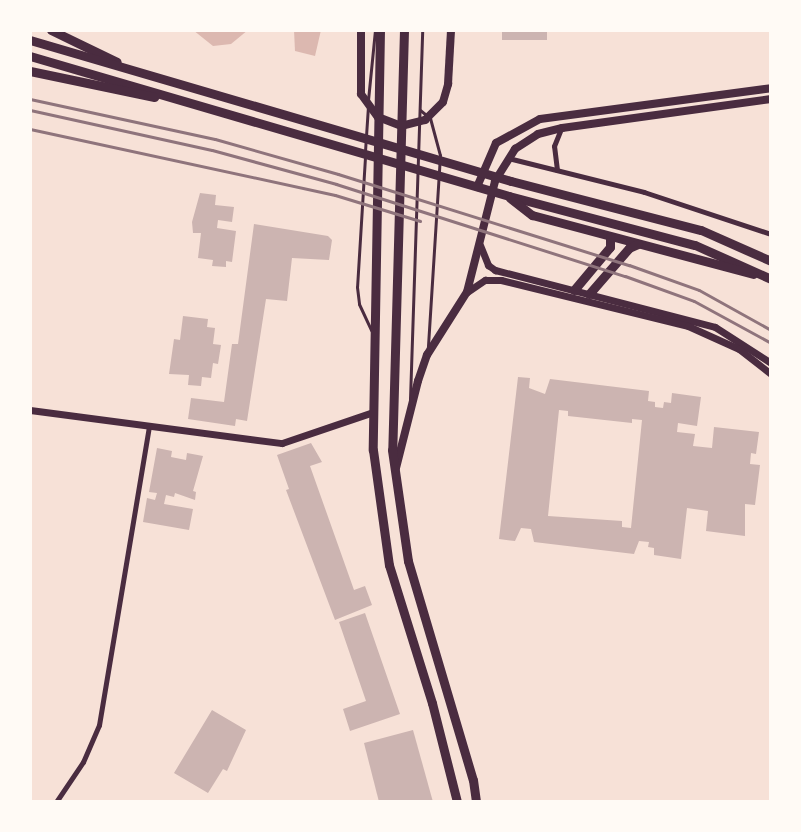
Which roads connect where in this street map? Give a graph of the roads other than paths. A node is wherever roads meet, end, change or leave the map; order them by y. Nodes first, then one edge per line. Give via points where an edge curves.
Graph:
1 (51, 30) edge
2 (361, 30) edge
3 (375, 30) edge
4 (380, 30) edge
5 (404, 30) edge
6 (422, 30) edge
7 (451, 30) edge
8 (30, 40) edge
9 (30, 56) edge
10 (127, 68) junction
11 (30, 71) edge
12 (771, 88) edge
13 (771, 99) edge
14 (200, 105) junction
15 (420, 110) junction
16 (562, 128) junction
17 (506, 158) junction
18 (557, 170) junction
19 (481, 173) junction
20 (477, 187) junction
21 (509, 196) junction
22 (771, 234) edge
23 (610, 237) junction
24 (638, 244) junction
25 (480, 245) junction
26 (771, 261) edge
27 (769, 278) edge
28 (467, 292) junction
29 (573, 294) junction
30 (588, 298) junction
31 (373, 334) junction
32 (427, 356) junction
33 (771, 363) edge
34 (771, 374) edge
35 (409, 407) junction
36 (30, 411) edge
37 (373, 412) junction
38 (149, 425) junction
39 (395, 480) junction
40 (56, 802) edge
41 (457, 802) edge
42 (476, 802) edge

1 - 10 main road
2 - 7 main road via 362,94 378,117 401,126 425,120 443,102
3 - 31 lane via 357,287 359,304
4 - 31 main road
5 - 39 main road via 396,240
6 - 15 lane
8 - 10 main road
9 - 14 main road
10 - 19 main road
11 - 14 main road
12 - 19 main road via 540,119 496,143
13 - 16 main road
14 - 20 main road
15 - 32 lane via 430,118 440,155
15 - 35 lane
16 - 17 main road via 528,139
16 - 18 street via 554,146
17 - 18 street
17 - 25 main road
18 - 22 street via 644,192
19 - 20 main road
19 - 26 main road via 701,230
20 - 21 main road
21 - 23 main road via 532,215
21 - 27 main road via 655,234 728,258
23 - 24 main road
23 - 29 main road via 610,248
24 - 27 main road
24 - 30 main road via 629,248
25 - 28 main road
25 - 29 street via 488,265 495,270
28 - 29 street via 492,279
28 - 32 main road
29 - 30 street
30 - 33 street via 715,327
30 - 34 street via 711,334
31 - 37 main road
32 - 35 main road
35 - 39 main road
36 - 38 street
37 - 38 street via 282,443
37 - 41 main road via 377,493 389,565 432,703
38 - 40 street via 99,725 83,762
39 - 42 main road via 408,561 473,780

